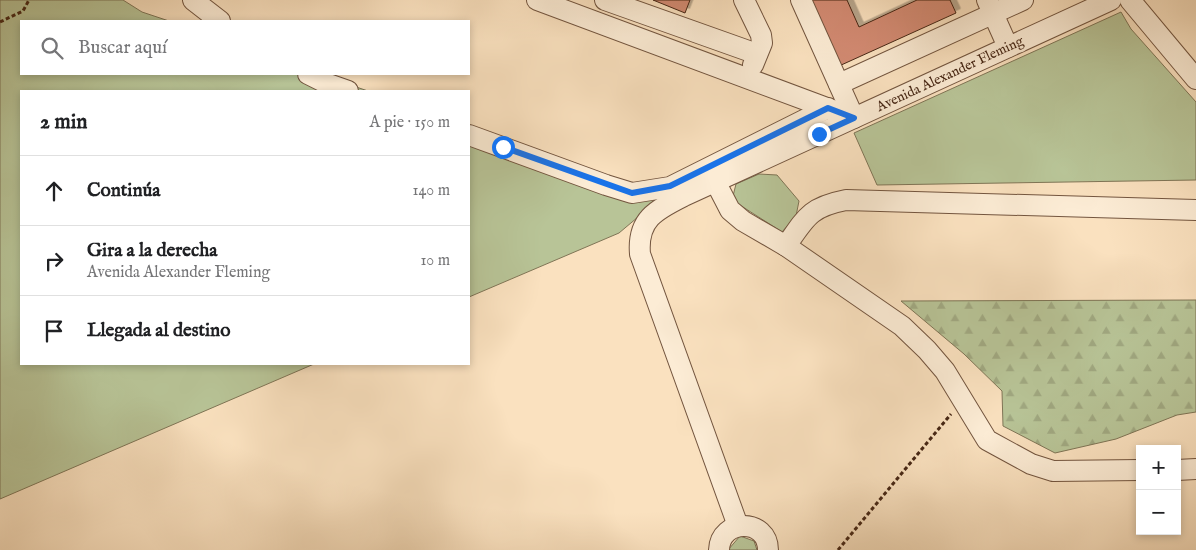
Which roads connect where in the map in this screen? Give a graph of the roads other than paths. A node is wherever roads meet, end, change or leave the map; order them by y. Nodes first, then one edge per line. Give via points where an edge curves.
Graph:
1 (193, 0) edge
2 (537, 0) edge
3 (605, 0) edge
4 (744, 0) edge
5 (801, 0) edge
6 (1023, 0) edge
7 (1111, 0) edge
8 (1130, 0) edge
9 (990, 7) edge
10 (219, 20) edge
11 (1008, 47) junction
12 (757, 54) junction
13 (310, 75) edge
14 (748, 78) junction
15 (1196, 79) edge
16 (839, 84) junction
17 (345, 90) edge
18 (828, 108) junction
19 (854, 118) junction
20 (470, 135) edge
21 (715, 181) junction
22 (1196, 210) edge
23 (786, 246) junction
24 (1136, 470) edge
25 (1181, 470) edge
26 (1196, 470) edge
27 (738, 526) junction
28 (719, 550) edge
29 (768, 550) edge

1 - 10 street
2 - 14 street
3 - 12 street
4 - 12 street via 761,35 762,44
5 - 16 street
6 - 9 street
7 - 11 street, Avenida Alexander Fleming
8 - 15 street
9 - 11 street
9 - 16 street
11 - 19 street, Avenida Alexander Fleming
12 - 14 street
13 - 17 street
14 - 18 street
16 - 19 street
18 - 19 street
18 - 20 street via 670,186 632,193
19 - 21 street, Avenida Alexander Fleming
21 - 23 street via 730,210 743,222
21 - 27 street, Avenida Alexander Fleming via 671,202 645,221 639,244 643,265
22 - 23 street via 846,200 817,208
23 - 24 street via 902,326 927,350 945,371 987,440 1030,464 1053,471
25 - 26 street
27 - 28 street via 723,536
27 - 29 street via 745,525 762,533

